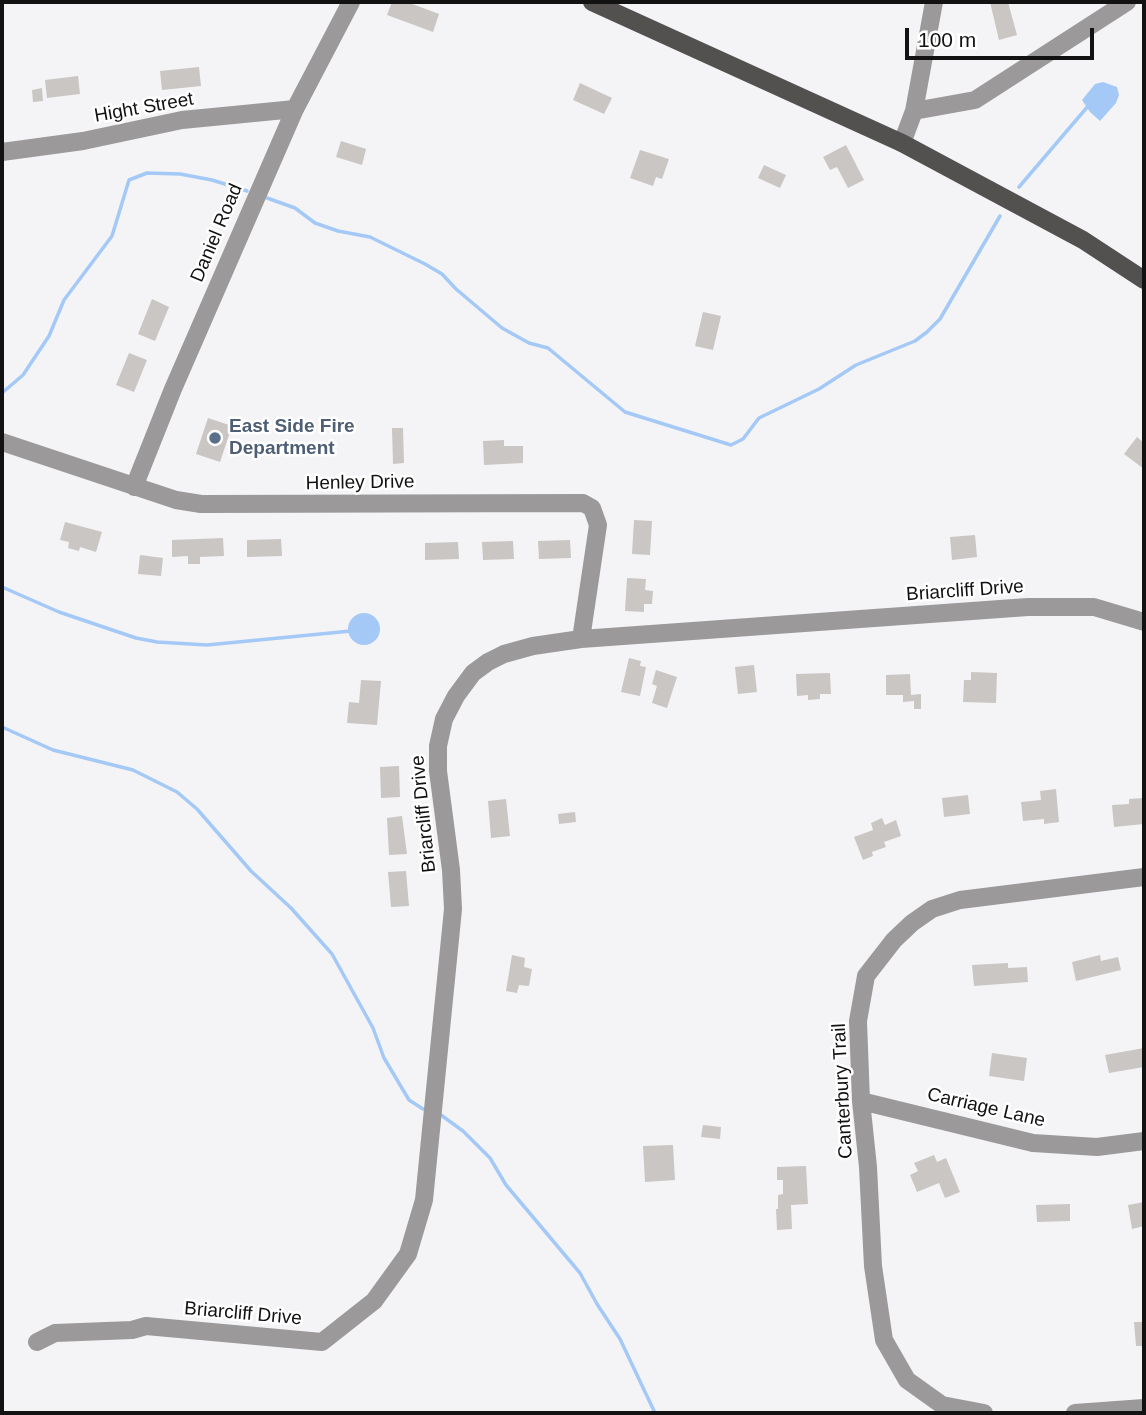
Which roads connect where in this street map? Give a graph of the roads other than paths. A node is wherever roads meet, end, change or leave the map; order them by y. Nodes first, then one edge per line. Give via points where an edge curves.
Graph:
1 (351, 2) edge
2 (592, 2) edge
3 (934, 2) edge
4 (1127, 2) edge
5 (295, 109) junction
6 (914, 111) junction
7 (902, 143) junction
8 (2, 152) edge
9 (1144, 280) edge
10 (2, 442) edge
11 (135, 487) junction
12 (1144, 622) edge
13 (581, 639) junction
14 (1144, 877) edge
15 (861, 1101) junction
16 (1144, 1141) edge
17 (37, 1342) dead end
18 (1144, 1408) edge
19 (984, 1413) edge
20 (1076, 1413) edge

1 - 5 street, Daniel Road
2 - 7 main road
3 - 6 street
4 - 6 street via 975,100
5 - 8 street, Hight Street via 182,120
5 - 11 street, Daniel Road
6 - 7 street
7 - 9 main road via 1083,240
10 - 11 street, Henley Drive
11 - 13 street, Henley Drive via 176,500 226,505 583,503 592,508 598,525
12 - 13 street, Briarcliff Drive via 1094,607 1028,607
13 - 17 street, Briarcliff Drive via 504,653 488,662 473,673 444,719 438,771 453,909 424,1199 408,1254 374,1301 322,1342 146,1326 132,1331 55,1333
14 - 15 street, Canterbury Trail via 960,900 912,922 866,976 858,1021
15 - 16 street, Carriage Lane via 1033,1143 1097,1147
15 - 19 street, Canterbury Trail via 873,1266 884,1340 907,1380 943,1405
18 - 20 street

